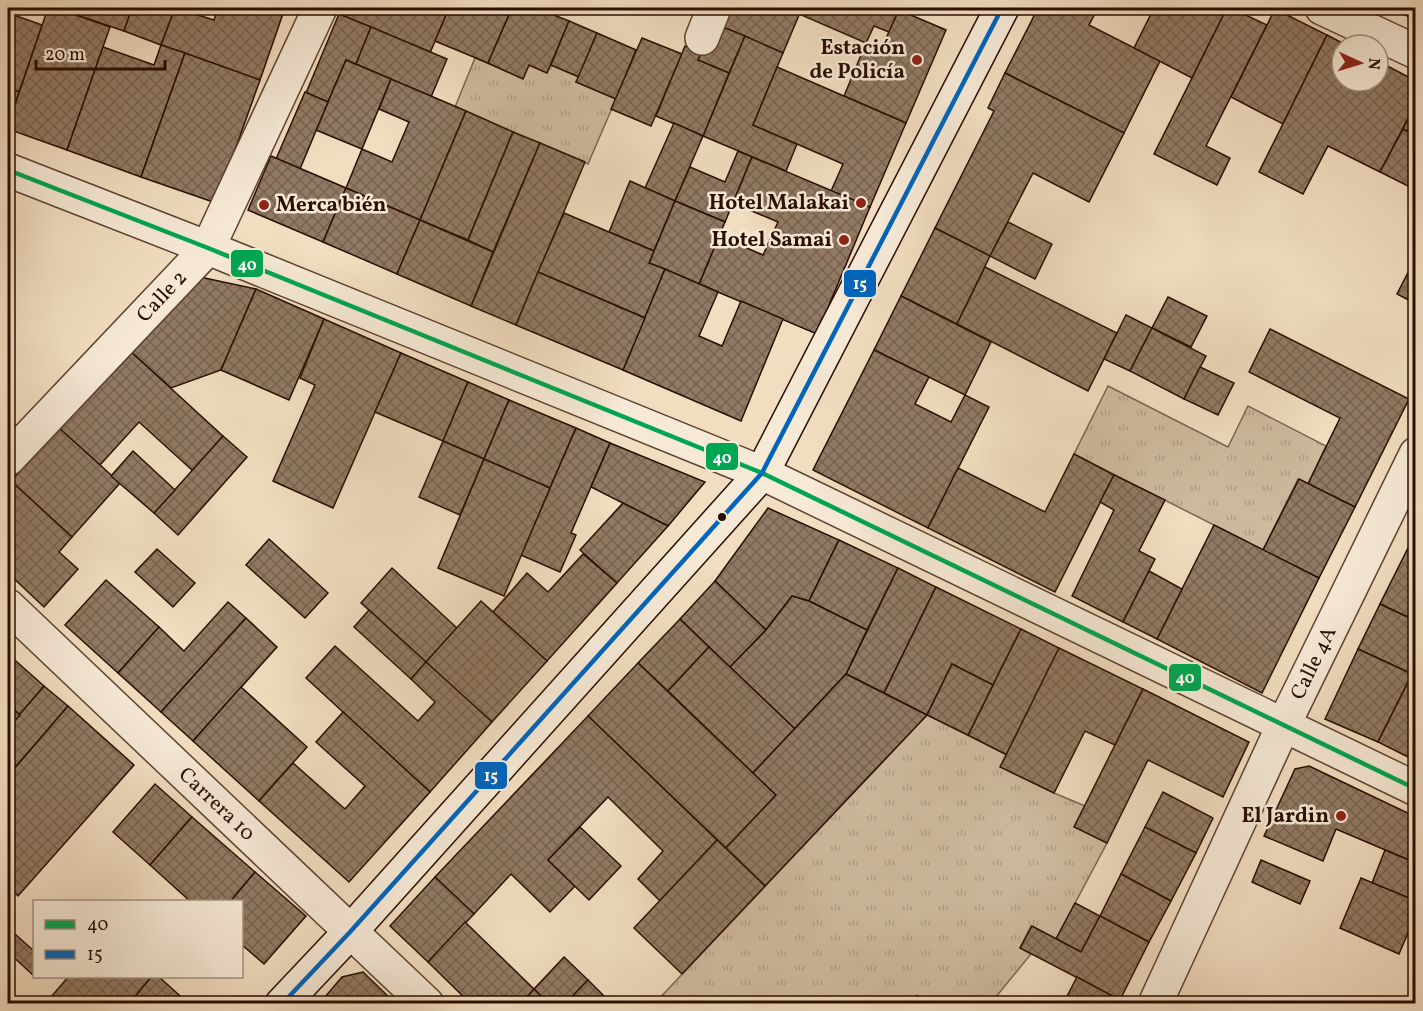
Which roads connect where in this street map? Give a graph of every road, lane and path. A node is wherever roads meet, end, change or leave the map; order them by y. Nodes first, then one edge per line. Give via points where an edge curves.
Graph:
1 (320, 8) edge
2 (714, 8) edge
3 (1000, 8) edge
4 (1322, 8) edge
5 (702, 38) dead end
6 (1416, 52) edge
7 (8, 170) edge
8 (208, 248) junction
9 (1416, 454) edge
10 (8, 459) edge
11 (762, 473) junction
12 (8, 606) edge
13 (1284, 724) junction
14 (1416, 789) edge
15 (350, 932) junction
16 (282, 1004) edge
17 (427, 1004) edge
18 (1155, 1004) edge

1 - 8 street, Calle 2
2 - 5 street
3 - 11 street
4 - 6 street
7 - 8 street
8 - 10 street, Calle 2
8 - 11 street
9 - 13 street, Calle 4A
11 - 13 street
11 - 15 street
12 - 15 street, Carrera 10
13 - 14 street
13 - 18 street, Calle 4A
15 - 16 street
15 - 17 street, Carrera 10

